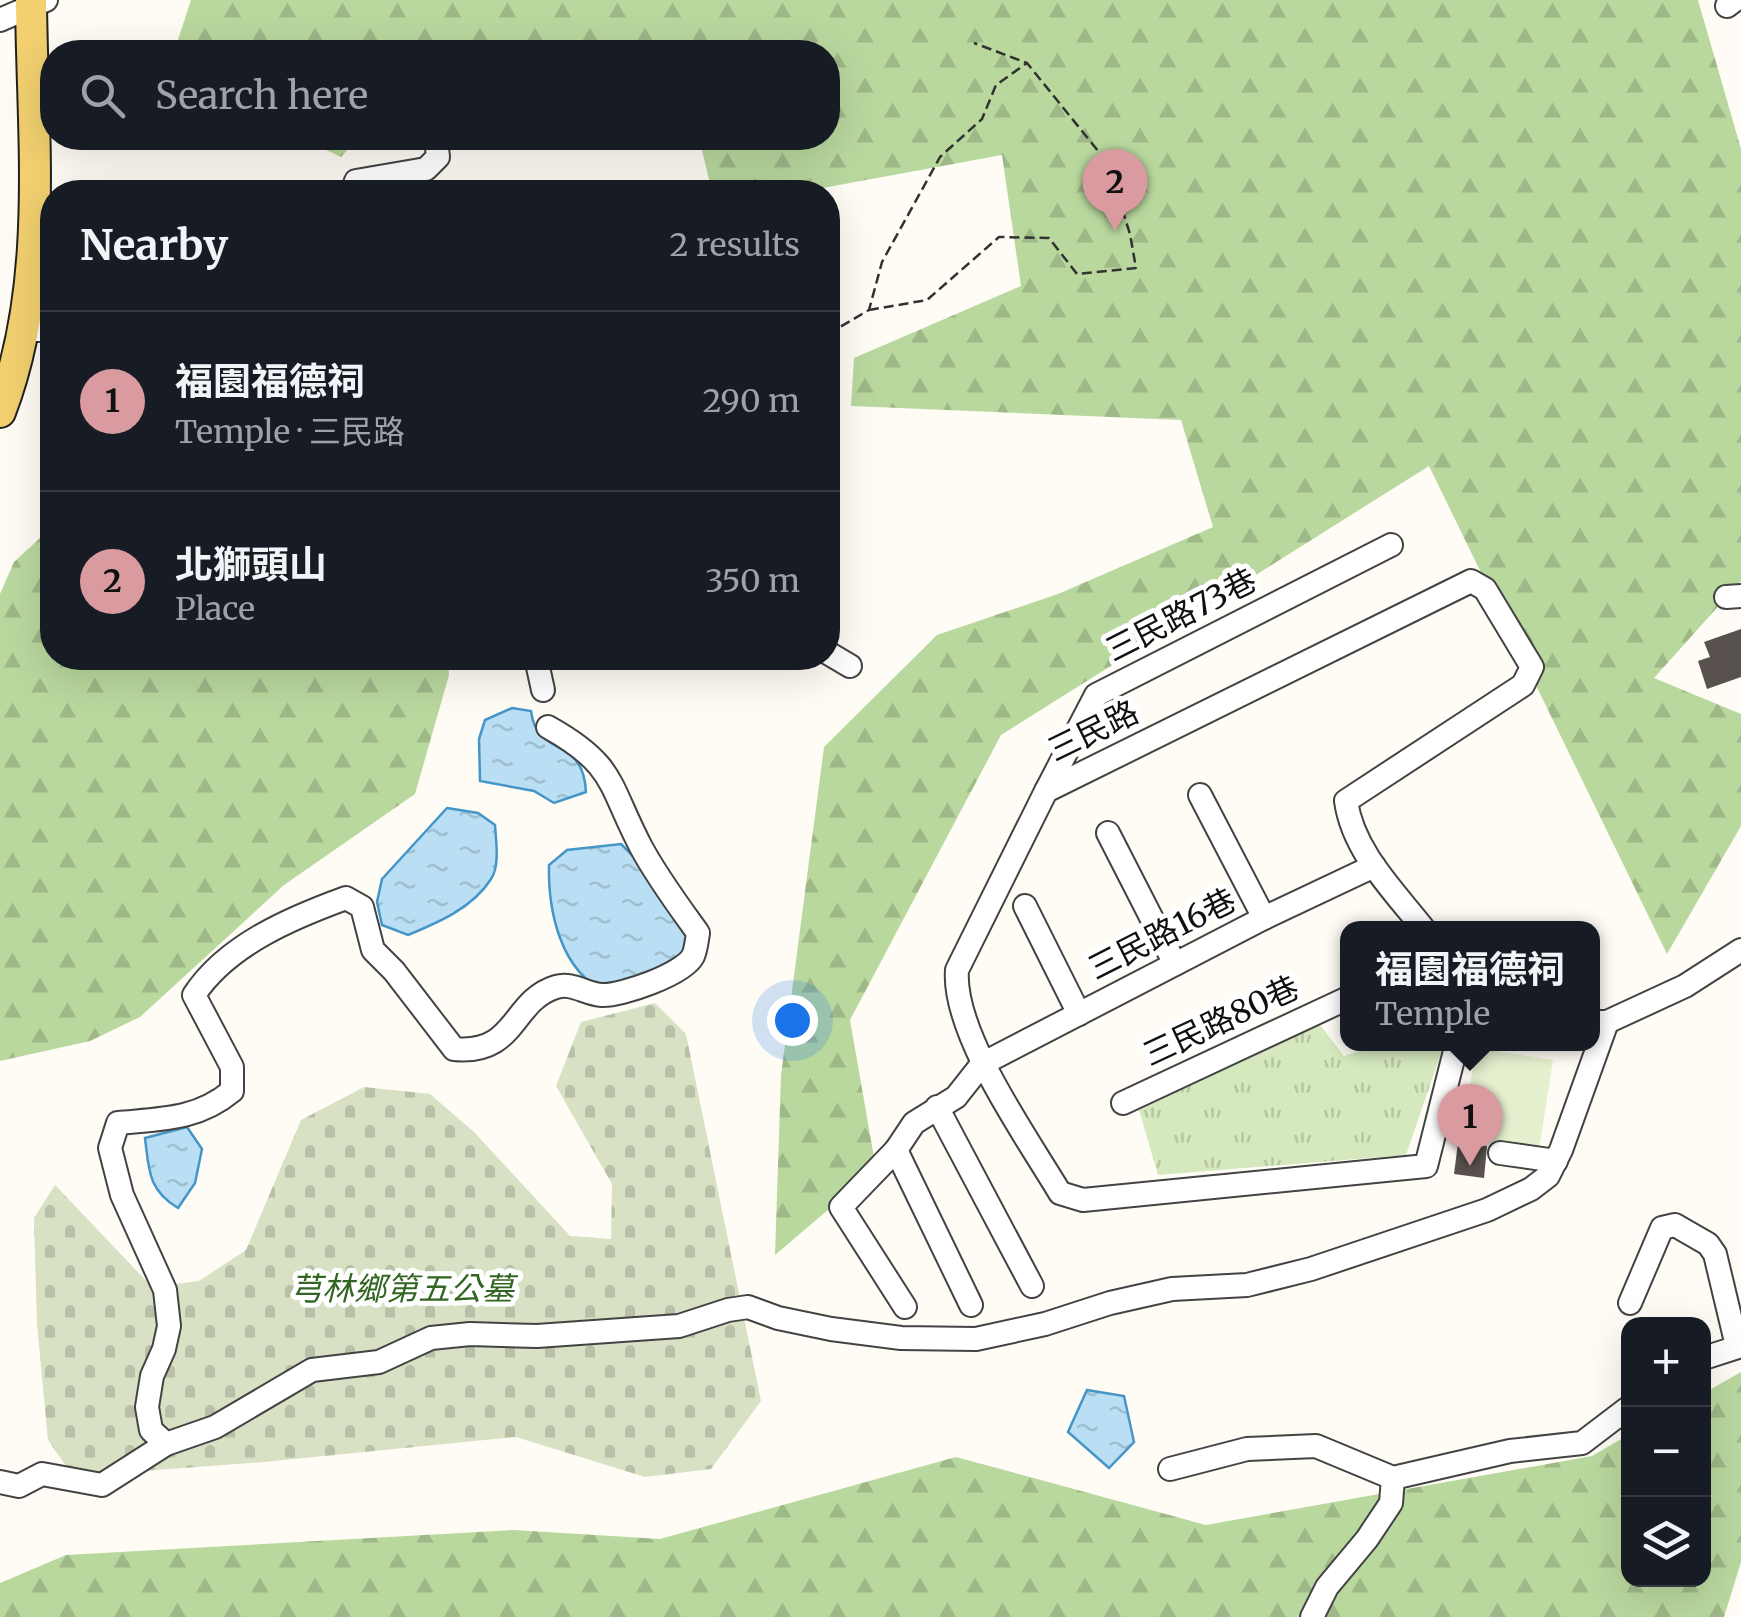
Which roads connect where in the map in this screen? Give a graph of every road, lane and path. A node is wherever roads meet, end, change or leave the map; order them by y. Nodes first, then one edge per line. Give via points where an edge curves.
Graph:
1 (36, 2) edge
2 (0, 20) edge
3 (974, 43) dead end
4 (1028, 62) junction
5 (437, 150) edge
6 (362, 180) edge
7 (869, 310) junction
8 (840, 327) edge
9 (39, 330) edge
10 (8, 368) edge
11 (0, 412) edge
12 (1392, 545) dead end
13 (840, 660) edge
14 (850, 666) dead end
15 (539, 670) edge
16 (543, 690) dead end
17 (548, 727) dead end
18 (1046, 790) junction
19 (1200, 795) dead end
20 (1108, 833) dead end
21 (1374, 866) junction
22 (1025, 906) dead end
23 (1264, 918) junction
24 (1417, 921) edge
25 (1741, 950) edge
26 (1175, 964) junction
27 (1340, 1002) edge
28 (1079, 1014) junction
29 (1600, 1022) edge
30 (1455, 1051) edge
31 (1591, 1051) edge
32 (982, 1064) junction
33 (1123, 1103) dead end
34 (937, 1107) junction
35 (896, 1150) junction
36 (1500, 1154) dead end
37 (1556, 1161) junction
38 (1032, 1286) dead end
39 (1630, 1302) dead end
40 (971, 1305) dead end
41 (905, 1307) dead end
42 (1739, 1346) edge
43 (1711, 1356) edge
44 (1621, 1413) edge
45 (166, 1444) junction
46 (1170, 1469) dead end
47 (1394, 1478) junction
48 (0, 1482) edge
49 (1312, 1617) edge

1 - 2 street
1 - 9 main road via 33,235
3 - 4 path
4 - 7 path via 996,84 982,119 940,157 882,262
4 - 7 path via 1107,162 1136,268 1078,274 1049,238 1000,237 927,300
5 - 6 street via 426,169
7 - 8 path
9 - 10 main road
10 - 11 main road
12 - 18 street, 三民路73巷 via 1096,695
13 - 14 street
15 - 16 street
17 - 45 street via 590,753 606,772 642,849 698,933 693,956 677,972 606,995 556,987 532,1002 496,1042 474,1051 454,1049 373,950 362,906 346,898 272,931 206,976 194,994 232,1067 232,1091 211,1108 118,1124 110,1148 122,1195 165,1290 169,1326 147,1407 151,1430
18 - 21 street, 三民路 via 1471,581 1485,589 1532,667 1523,685 1346,801 1349,824
18 - 32 street, 三民路 via 956,970
19 - 23 street
20 - 26 street
21 - 23 street, 三民路16巷
21 - 24 street, 三民路
22 - 28 street
23 - 26 street, 三民路16巷
25 - 29 street via 1685,986
26 - 28 street, 三民路16巷
27 - 33 street, 三民路80巷
28 - 32 street, 三民路16巷
30 - 32 street, 三民路 via 1426,1166 1083,1200 1060,1193
31 - 37 street
32 - 34 street via 956,1097
34 - 35 street via 914,1123
34 - 38 street
35 - 40 street
35 - 41 street via 841,1208
36 - 37 street
37 - 45 street via 1548,1176 1487,1210 1270,1280 1172,1290 976,1339 901,1338 748,1307 679,1326 431,1338 379,1362 312,1370 216,1427
39 - 42 street via 1662,1228 1675,1225 1714,1254
42 - 43 street
44 - 47 street via 1582,1442
45 - 48 street via 102,1485 42,1474 19,1486
46 - 47 street via 1247,1449 1316,1446
47 - 49 street via 1391,1503 1327,1586

